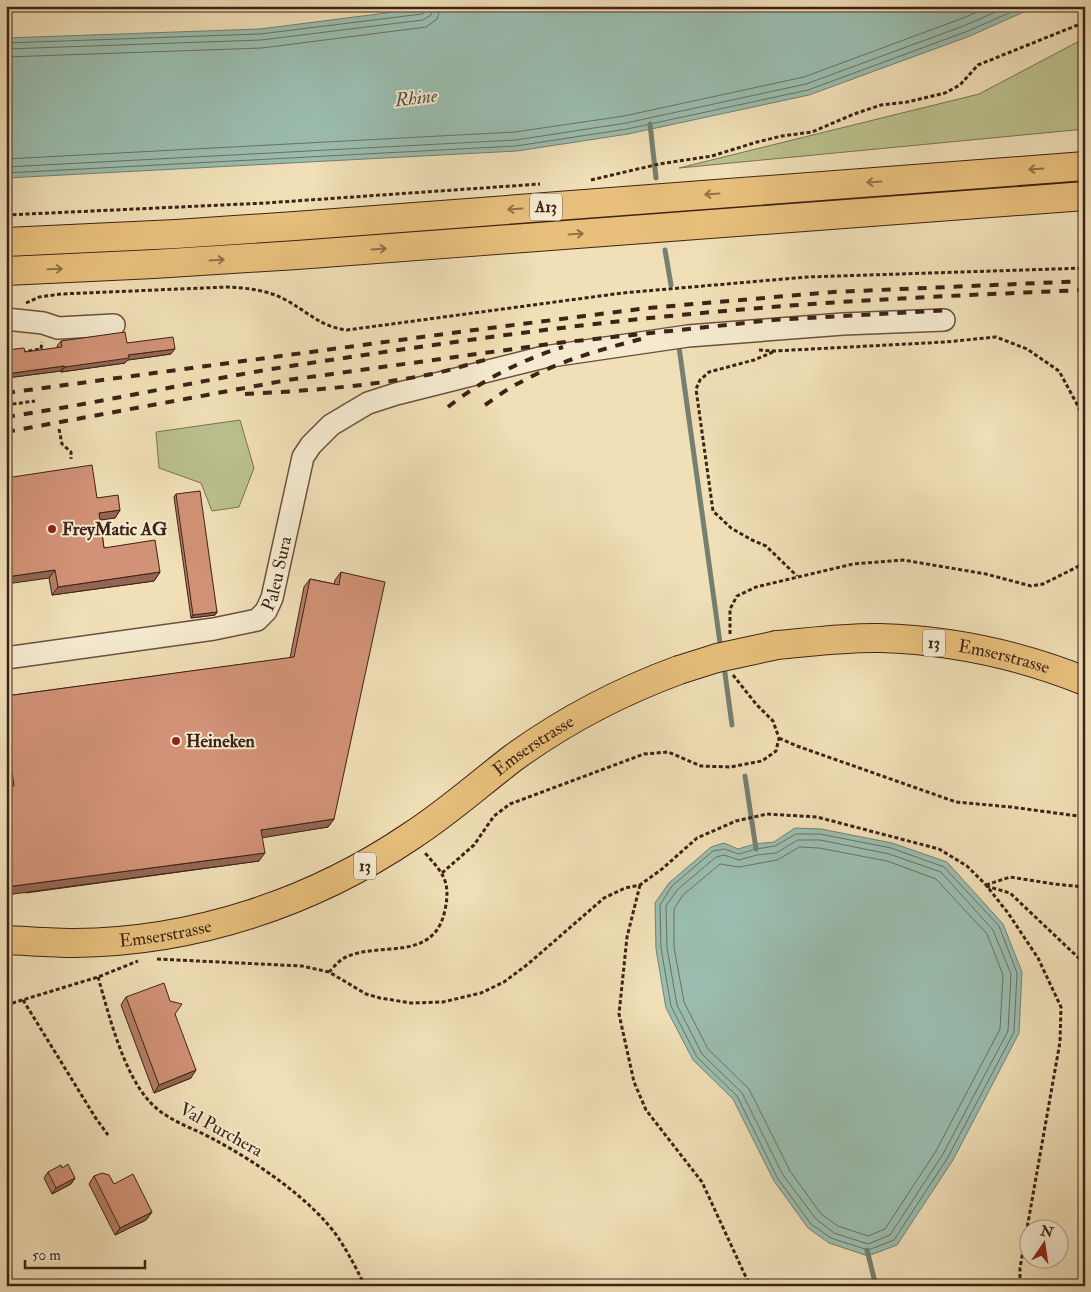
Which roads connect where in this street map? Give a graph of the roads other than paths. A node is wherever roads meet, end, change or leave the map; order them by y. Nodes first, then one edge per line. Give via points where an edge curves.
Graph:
1 (1085, 166) edge
2 (1085, 196) edge
3 (6, 242) edge
4 (6, 270) edge
5 (6, 320) edge
6 (944, 320) dead end
7 (114, 325) dead end
8 (6, 658) edge
9 (1085, 681) edge
10 (6, 940) edge

1 -> 3 main road, A13 via 176,234
4 -> 2 main road, A13 via 297,255
5 - 7 street via 43,323 58,328
6 - 8 street, Paleu Sura via 688,336 544,357 368,403 331,425 303,458 272,598 257,620
9 - 10 main road, Emserstrasse / 13, bridge via 1029,661 957,645 880,638 778,645 717,658 634,687 549,733 411,837 361,868 282,904 226,922 153,937 74,943

